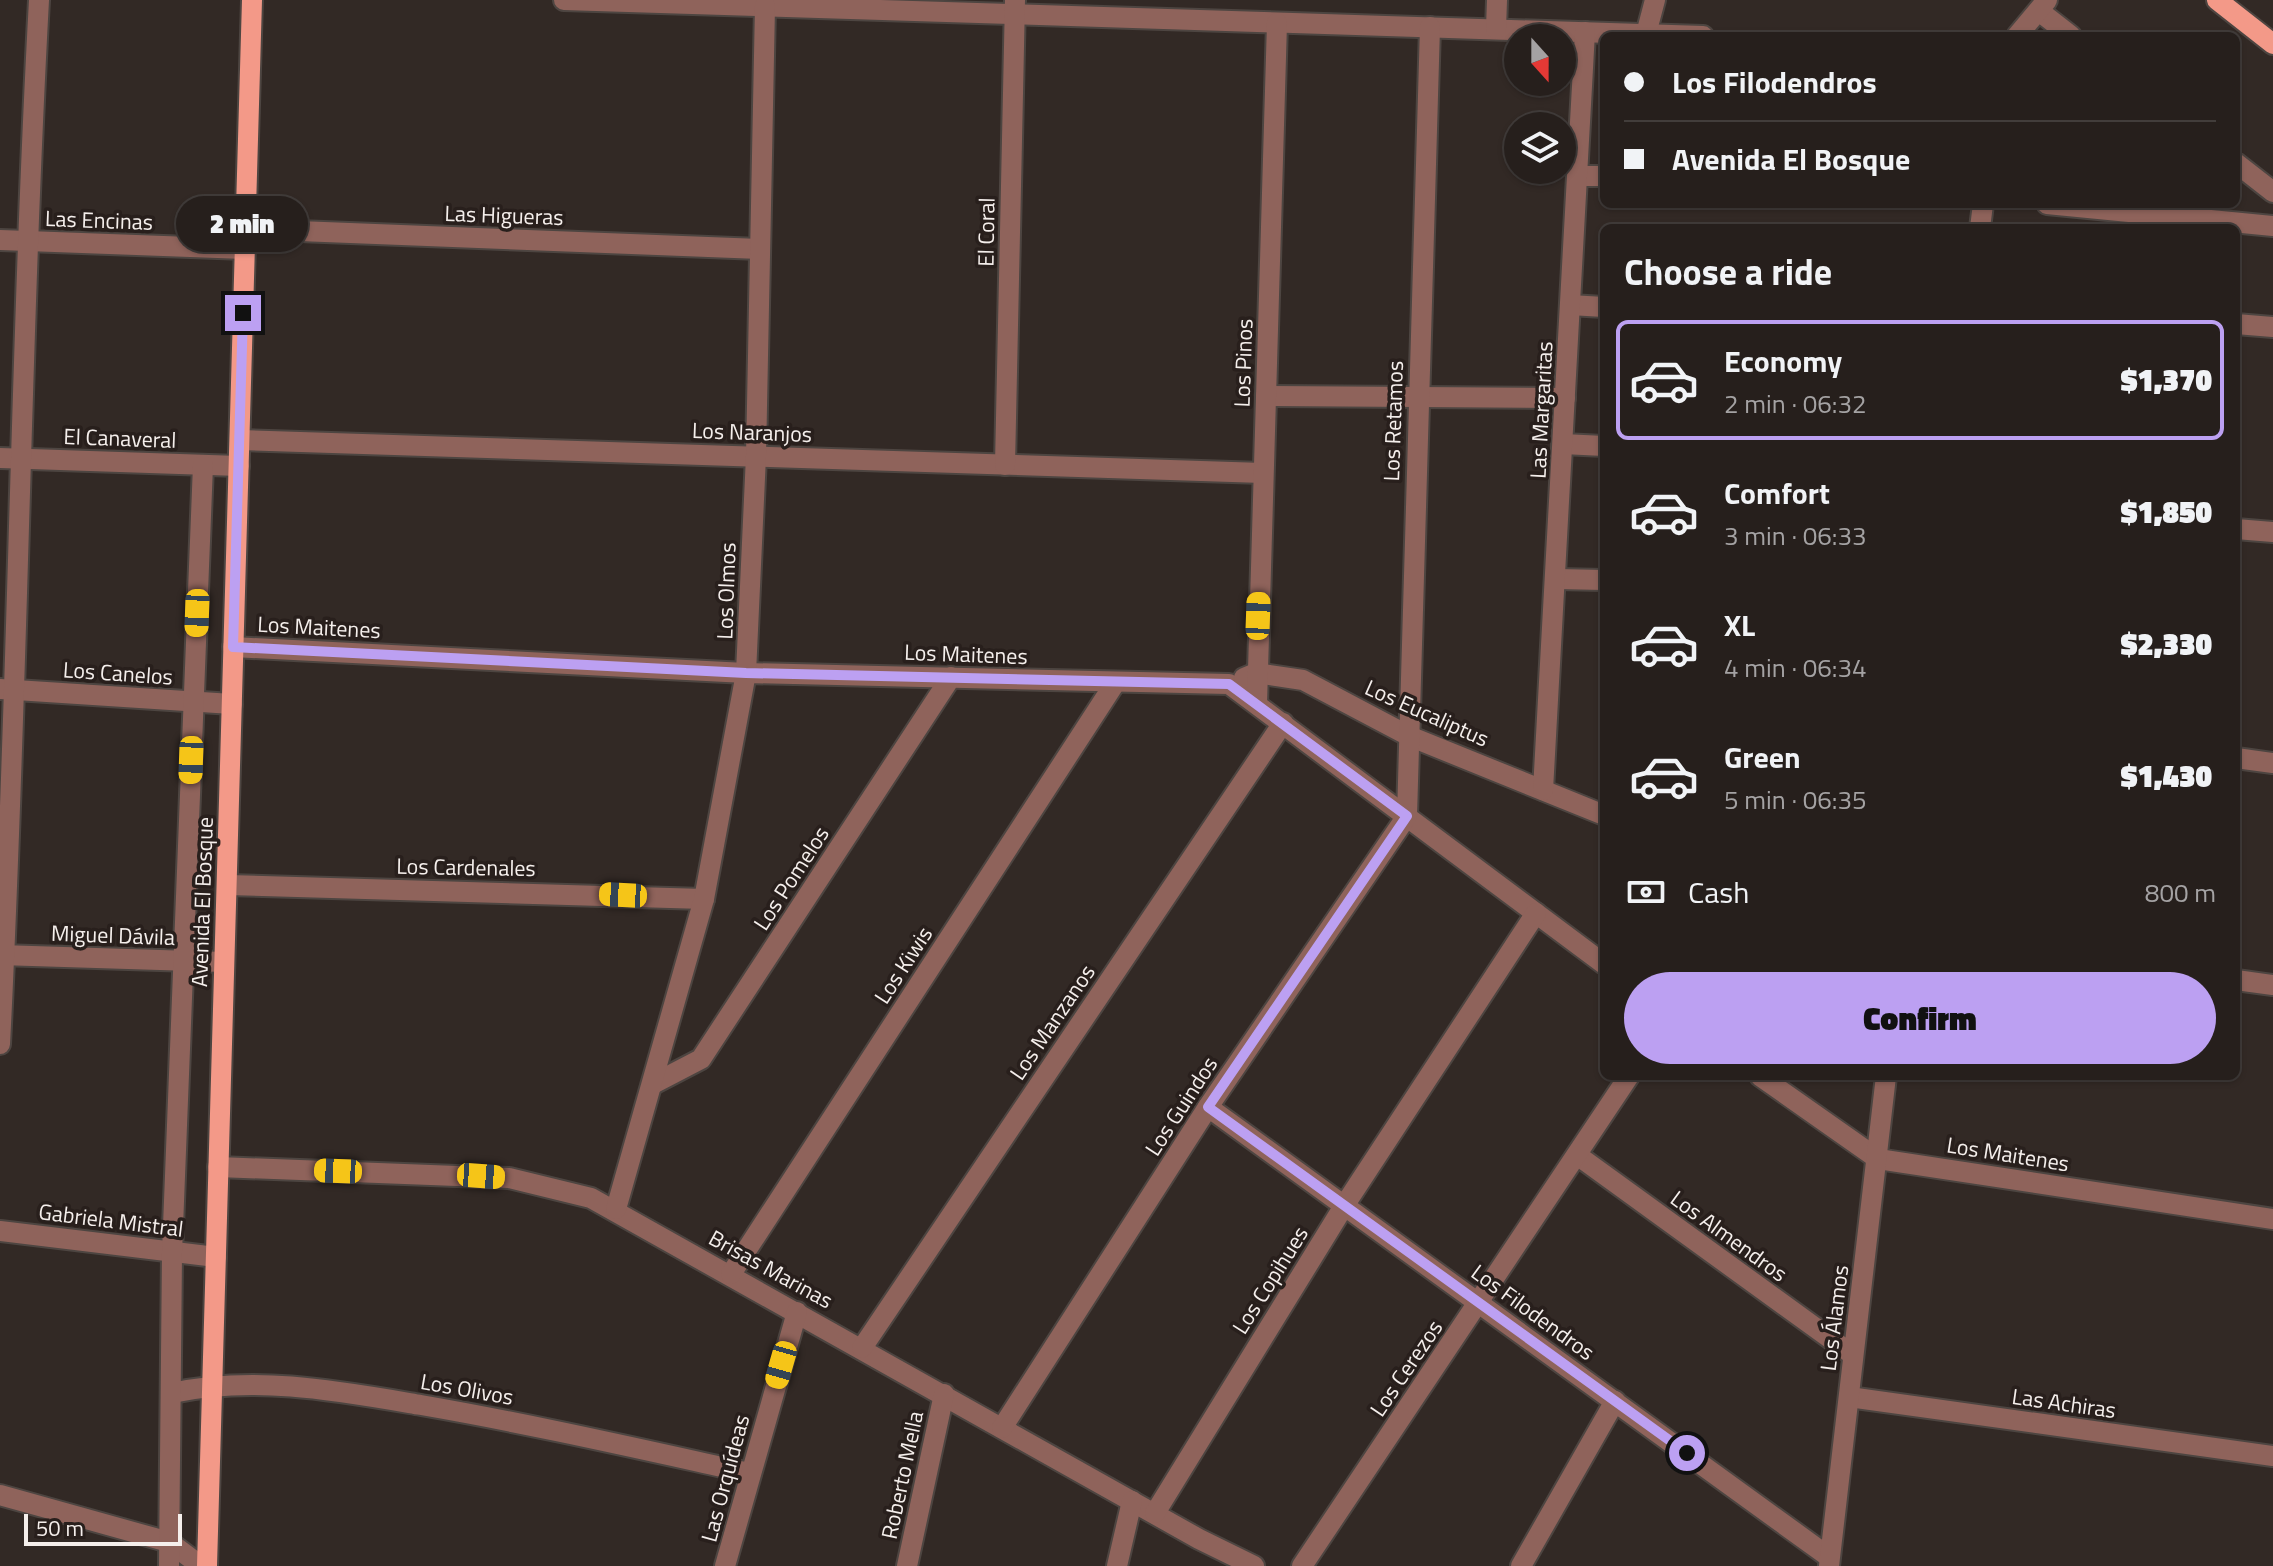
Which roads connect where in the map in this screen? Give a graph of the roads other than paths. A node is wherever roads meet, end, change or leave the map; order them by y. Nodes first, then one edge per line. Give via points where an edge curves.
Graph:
1 (39, 0) edge
2 (252, 0) edge
3 (564, 0) edge
4 (1497, 0) edge
5 (1655, 0) edge
6 (2217, 0) edge
7 (719, 2) edge
8 (916, 5) edge
9 (765, 6) junction
10 (2043, 6) edge
11 (1015, 7) edge
12 (1277, 23) junction
13 (1430, 27) junction
14 (1496, 29) junction
15 (1585, 32) junction
16 (1600, 32) edge
17 (1647, 32) edge
18 (2020, 32) edge
19 (2067, 32) edge
20 (2273, 44) edge
21 (2240, 166) edge
22 (1577, 176) junction
23 (1600, 176) edge
24 (2273, 192) edge
25 (2088, 208) edge
26 (2273, 226) edge
27 (245, 239) junction
28 (0, 240) edge
29 (26, 241) junction
30 (760, 249) junction
31 (1570, 305) junction
32 (1600, 307) edge
33 (2240, 324) edge
34 (2273, 327) edge
35 (1266, 396) junction
36 (1417, 397) junction
37 (1565, 398) junction
38 (240, 440) junction
39 (1563, 444) junction
40 (1600, 446) edge
41 (756, 456) junction
42 (10, 458) edge
43 (203, 465) junction
44 (1005, 465) junction
45 (239, 466) junction
46 (1263, 473) junction
47 (2240, 529) edge
48 (2273, 532) edge
49 (1557, 579) junction
50 (1600, 580) edge
51 (233, 647) junction
52 (746, 673) junction
53 (1256, 673) junction
54 (951, 677) junction
55 (1115, 683) junction
56 (1229, 684) junction
57 (8, 690) edge
58 (193, 702) junction
59 (232, 704) junction
60 (1257, 704) junction
61 (1283, 723) junction
62 (1409, 736) junction
63 (2240, 759) edge
64 (2273, 763) edge
65 (1543, 790) junction
66 (1600, 813) edge
67 (1407, 816) junction
68 (4, 827) edge
69 (227, 885) junction
70 (704, 899) junction
71 (1536, 913) junction
72 (2, 955) edge
73 (185, 961) junction
74 (1600, 961) edge
75 (224, 962) junction
76 (2240, 981) edge
77 (2273, 985) edge
78 (0, 1044) edge
79 (1626, 1080) edge
80 (1766, 1080) edge
81 (1886, 1080) edge
82 (653, 1084) junction
83 (1208, 1107) junction
84 (1577, 1155) junction
85 (1878, 1159) junction
86 (218, 1167) junction
87 (1344, 1206) junction
88 (616, 1209) junction
89 (2273, 1219) edge
90 (0, 1231) edge
91 (172, 1252) junction
92 (216, 1257) junction
93 (731, 1274) junction
94 (1478, 1303) junction
95 (797, 1312) junction
96 (862, 1348) junction
97 (1853, 1355) junction
98 (212, 1384) junction
99 (172, 1393) junction
100 (944, 1394) junction
101 (1849, 1397) junction
102 (1615, 1401) junction
103 (1002, 1428) junction
104 (2273, 1456) edge
105 (750, 1473) junction
106 (0, 1495) edge
107 (1132, 1501) junction
108 (1155, 1513) junction
109 (169, 1542) junction
110 (1829, 1562) edge
111 (169, 1566) edge
112 (201, 1566) edge
113 (207, 1566) edge
114 (725, 1566) edge
115 (907, 1566) edge
116 (1117, 1566) edge
117 (1254, 1566) edge
118 (1302, 1566) edge
119 (1521, 1566) edge

1 - 29 street
2 - 27 main road, Avenida El Bosque
3 - 7 street
4 - 14 street
5 - 17 street
6 - 20 main road
7 - 9 street
8 - 9 street
8 - 11 street
9 - 30 street, Los Olmos
10 - 18 street
10 - 19 street
11 - 12 street
11 - 44 street, El Coral
12 - 13 street
12 - 35 street, Los Pinos
13 - 14 street
13 - 36 street, Los Retamos
14 - 15 street
15 - 16 street
15 - 22 street, Las Margaritas
21 - 24 street
22 - 23 street
22 - 31 street, Las Margaritas
25 - 26 street
27 - 29 street, Las Encinas
27 - 30 street, Las Higueras
27 - 38 main road, Avenida El Bosque
28 - 29 street, Las Encinas
29 - 42 street
30 - 41 street, Los Olmos
31 - 32 street
31 - 37 street, Las Margaritas
33 - 34 street
35 - 36 street
35 - 46 street, Los Pinos
36 - 37 street
36 - 62 street, Los Retamos
37 - 39 street, Las Margaritas
38 - 41 street, Los Naranjos
38 - 45 main road, Avenida El Bosque
39 - 40 street
39 - 49 street, Las Margaritas
41 - 44 street, Los Naranjos
41 - 52 street, Los Olmos
42 - 43 street, El Canaveral
42 - 57 street
43 - 45 street, El Canaveral
43 - 58 street, Avenida El Bosque
44 - 46 street, Los Naranjos
45 - 51 main road, Avenida El Bosque
46 - 53 street, Los Pinos
47 - 48 street
49 - 50 street
49 - 65 street, Las Margaritas
51 - 52 street, Los Maitenes
51 - 59 main road, Avenida El Bosque
52 - 54 street, Los Maitenes
52 - 70 street, Los Olmos
53 - 56 street
53 - 60 street, Los Pinos
53 - 62 street, Los Eucaliptus via 1303,680
54 - 55 street, Los Maitenes
54 - 82 street, Los Pomelos via 701,1059
55 - 56 street, Los Maitenes
55 - 93 street, Los Kiwis
56 - 60 street
57 - 58 street, Los Canelos
57 - 68 street
58 - 59 street, Los Canelos
58 - 73 street, Avenida El Bosque
59 - 69 main road, Avenida El Bosque
60 - 61 street
61 - 67 street
61 - 96 street, Los Manzanos
62 - 65 street, Los Eucaliptus
62 - 67 street, Los Retamos
63 - 64 street
65 - 66 street, Los Eucaliptus
67 - 71 street
67 - 83 street, Los Guindos
68 - 72 street
69 - 70 street, Los Cardenales
69 - 75 main road, Avenida El Bosque
70 - 82 street, Los Olmos
71 - 74 street
71 - 87 street, Los Copihues
72 - 73 street, Miguel Dávila
72 - 78 street
73 - 75 street, Miguel Dávila
73 - 91 street, Avenida El Bosque
75 - 86 main road, Avenida El Bosque
76 - 77 street
79 - 84 street, Los Cerezos
80 - 85 street, Los Maitenes
81 - 85 street, Los Álamos
82 - 88 street, Los Olmos
83 - 87 street, Los Filodendros
83 - 103 street, Los Guindos
84 - 94 street, Los Cerezos
84 - 97 street, Los Almendros
85 - 89 street, Los Maitenes
85 - 97 street, Los Álamos
86 - 88 street, Brisas Marinas via 509,1178 564,1189
86 - 92 main road, Avenida El Bosque
87 - 94 street, Los Filodendros
87 - 108 street, Los Copihues
88 - 93 street, Brisas Marinas
90 - 91 street, Gabriela Mistral
91 - 92 street, Gabriela Mistral
91 - 99 street, Avenida El Bosque
92 - 98 main road, Avenida El Bosque
93 - 95 street, Brisas Marinas
94 - 102 street, Los Filodendros
94 - 118 street, Los Cerezos
95 - 96 street, Brisas Marinas
95 - 105 street, Las Orquídeas
96 - 100 street, Brisas Marinas
97 - 101 street, Los Álamos
98 - 99 street, Los Olivos
98 - 105 street, Los Olivos via 319,1388 511,1420
98 - 113 main road, Avenida El Bosque
99 - 109 street, Avenida El Bosque
100 - 103 street, Brisas Marinas
100 - 115 street, Roberto Mella
101 - 104 street, Las Achiras
101 - 110 street, Los Álamos
102 - 110 street, Los Filodendros
102 - 119 street
103 - 107 street, Brisas Marinas
105 - 114 street, Las Orquídeas
106 - 109 street
107 - 108 street, Brisas Marinas
107 - 116 street
108 - 117 street, Brisas Marinas
109 - 111 street, Avenida El Bosque
109 - 112 street

